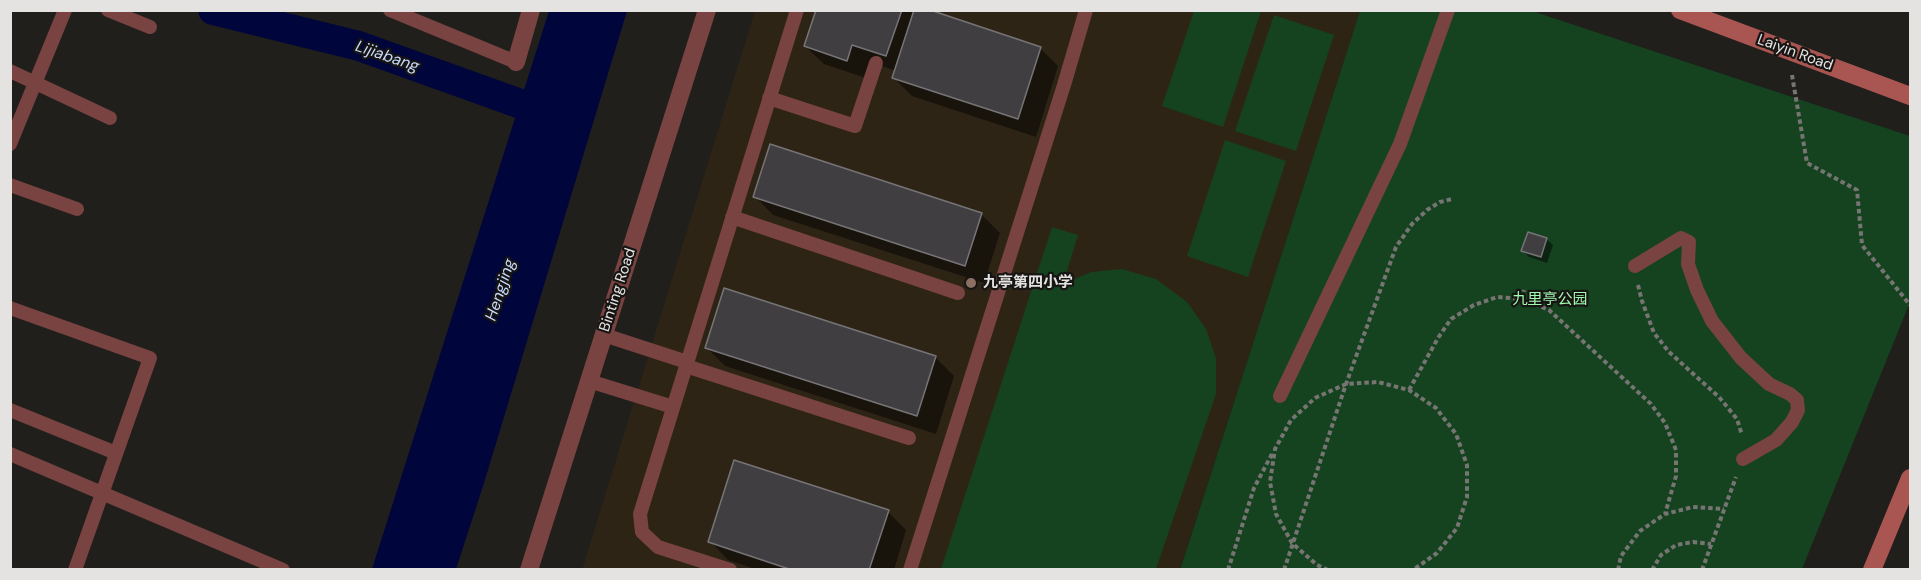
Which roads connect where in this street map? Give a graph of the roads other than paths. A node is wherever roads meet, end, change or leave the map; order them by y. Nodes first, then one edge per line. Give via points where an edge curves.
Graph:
1 (65, 10) edge
2 (108, 10) edge
3 (390, 10) edge
4 (531, 10) edge
5 (707, 10) edge
6 (797, 10) edge
7 (1086, 10) edge
8 (1448, 10) edge
9 (1680, 10) edge
10 (1705, 15) edge
11 (150, 27) dead end
12 (516, 62) joint
13 (876, 63) dead end
14 (10, 71) edge
15 (35, 83) junction
16 (1911, 96) edge
17 (770, 98) junction
18 (110, 118) dead end
19 (10, 144) edge
20 (10, 185) edge
21 (77, 209) dead end
22 (732, 217) junction
23 (1635, 266) road end
24 (958, 293) dead end
25 (10, 308) edge
26 (604, 335) junction
27 (686, 364) junction
28 (589, 381) junction
29 (1280, 396) dead end
30 (673, 407) junction
31 (10, 410) edge
32 (909, 438) dead end
33 (116, 453) junction
34 (10, 454) edge
35 (1743, 459) road end
36 (1911, 478) edge
37 (102, 493) junction
38 (75, 570) edge
39 (283, 570) edge
40 (529, 570) edge
41 (730, 570) edge
42 (910, 570) edge
43 (1872, 570) edge

1 - 15 lane
2 - 11 lane
3 - 12 lane
4 - 12 street
5 - 26 street, Binting Road
6 - 17 lane
7 - 42 lane
8 - 29 lane via 1400,144
9 - 10 street, Laiyin Road
10 - 16 street, Laiyin Road
13 - 17 lane via 855,126
14 - 15 lane
15 - 18 lane
15 - 19 lane
17 - 22 lane
20 - 21 lane
22 - 24 lane
22 - 27 lane
23 - 35 lane via 1681,237 1689,242 1688,264 1712,321 1768,384 1797,400 1798,410 1792,422 1776,440
25 - 33 lane via 150,358
26 - 27 lane
26 - 28 street, Binting Road
27 - 30 lane
27 - 32 lane
28 - 30 lane
28 - 40 street, Binting Road
30 - 41 lane via 640,514 642,532 658,547
31 - 33 lane
33 - 37 lane
34 - 37 lane
36 - 43 street
37 - 38 lane
37 - 39 lane

